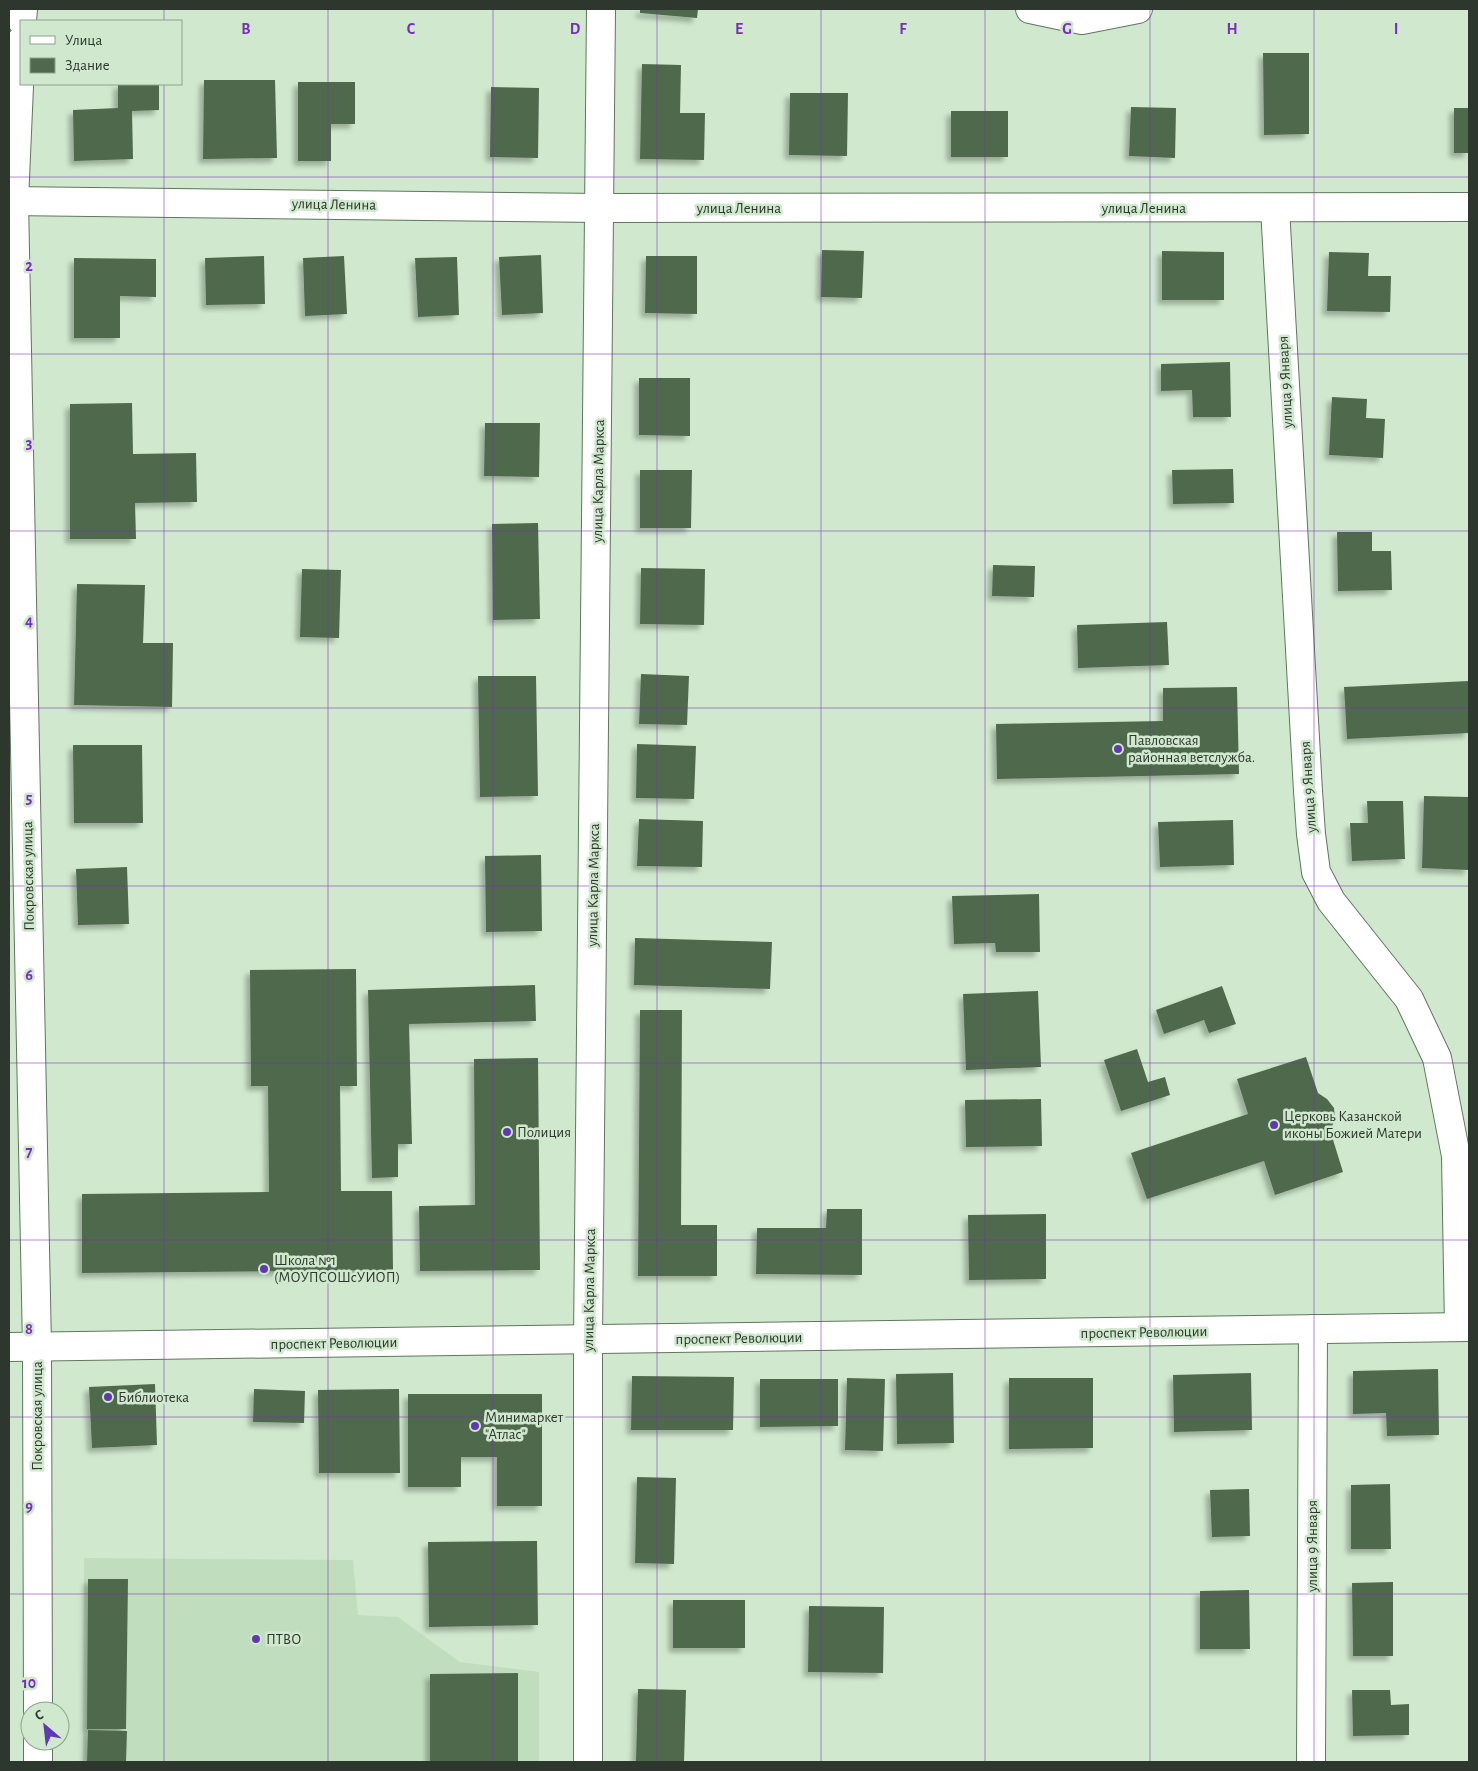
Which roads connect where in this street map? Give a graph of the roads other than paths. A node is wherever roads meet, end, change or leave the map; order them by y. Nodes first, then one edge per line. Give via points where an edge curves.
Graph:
1 (601, 9) edge
2 (1030, 9) edge
3 (1138, 9) edge
4 (20, 59) edge
5 (12, 201) edge
6 (1469, 207) edge
7 (601, 208) junction
8 (1275, 208) junction
9 (1464, 1327) edge
10 (1313, 1329) junction
11 (588, 1340) junction
12 (9, 1347) edge
13 (37, 1347) junction
14 (38, 1701) edge
15 (588, 1762) edge
16 (1312, 1762) edge

1 - 7 street, улица Карла Маркса
2 - 3 street via 1082,20
4 - 5 street, Покровская улица
5 - 7 street, улица Ленина
5 - 13 street, Покровская улица
6 - 8 street, улица Ленина
7 - 8 street, улица Ленина
7 - 11 street, улица Карла Маркса
8 - 9 street, улица 9 Января via 1308,798 1316,872 1331,902 1409,998 1437,1058 1456,1156
9 - 10 street, проспект Революции
10 - 11 street, проспект Революции
10 - 16 street, улица 9 Января
11 - 13 street, проспект Революции
11 - 15 street, улица Карла Маркса
12 - 13 street, проспект Революции
13 - 14 street, Покровская улица

